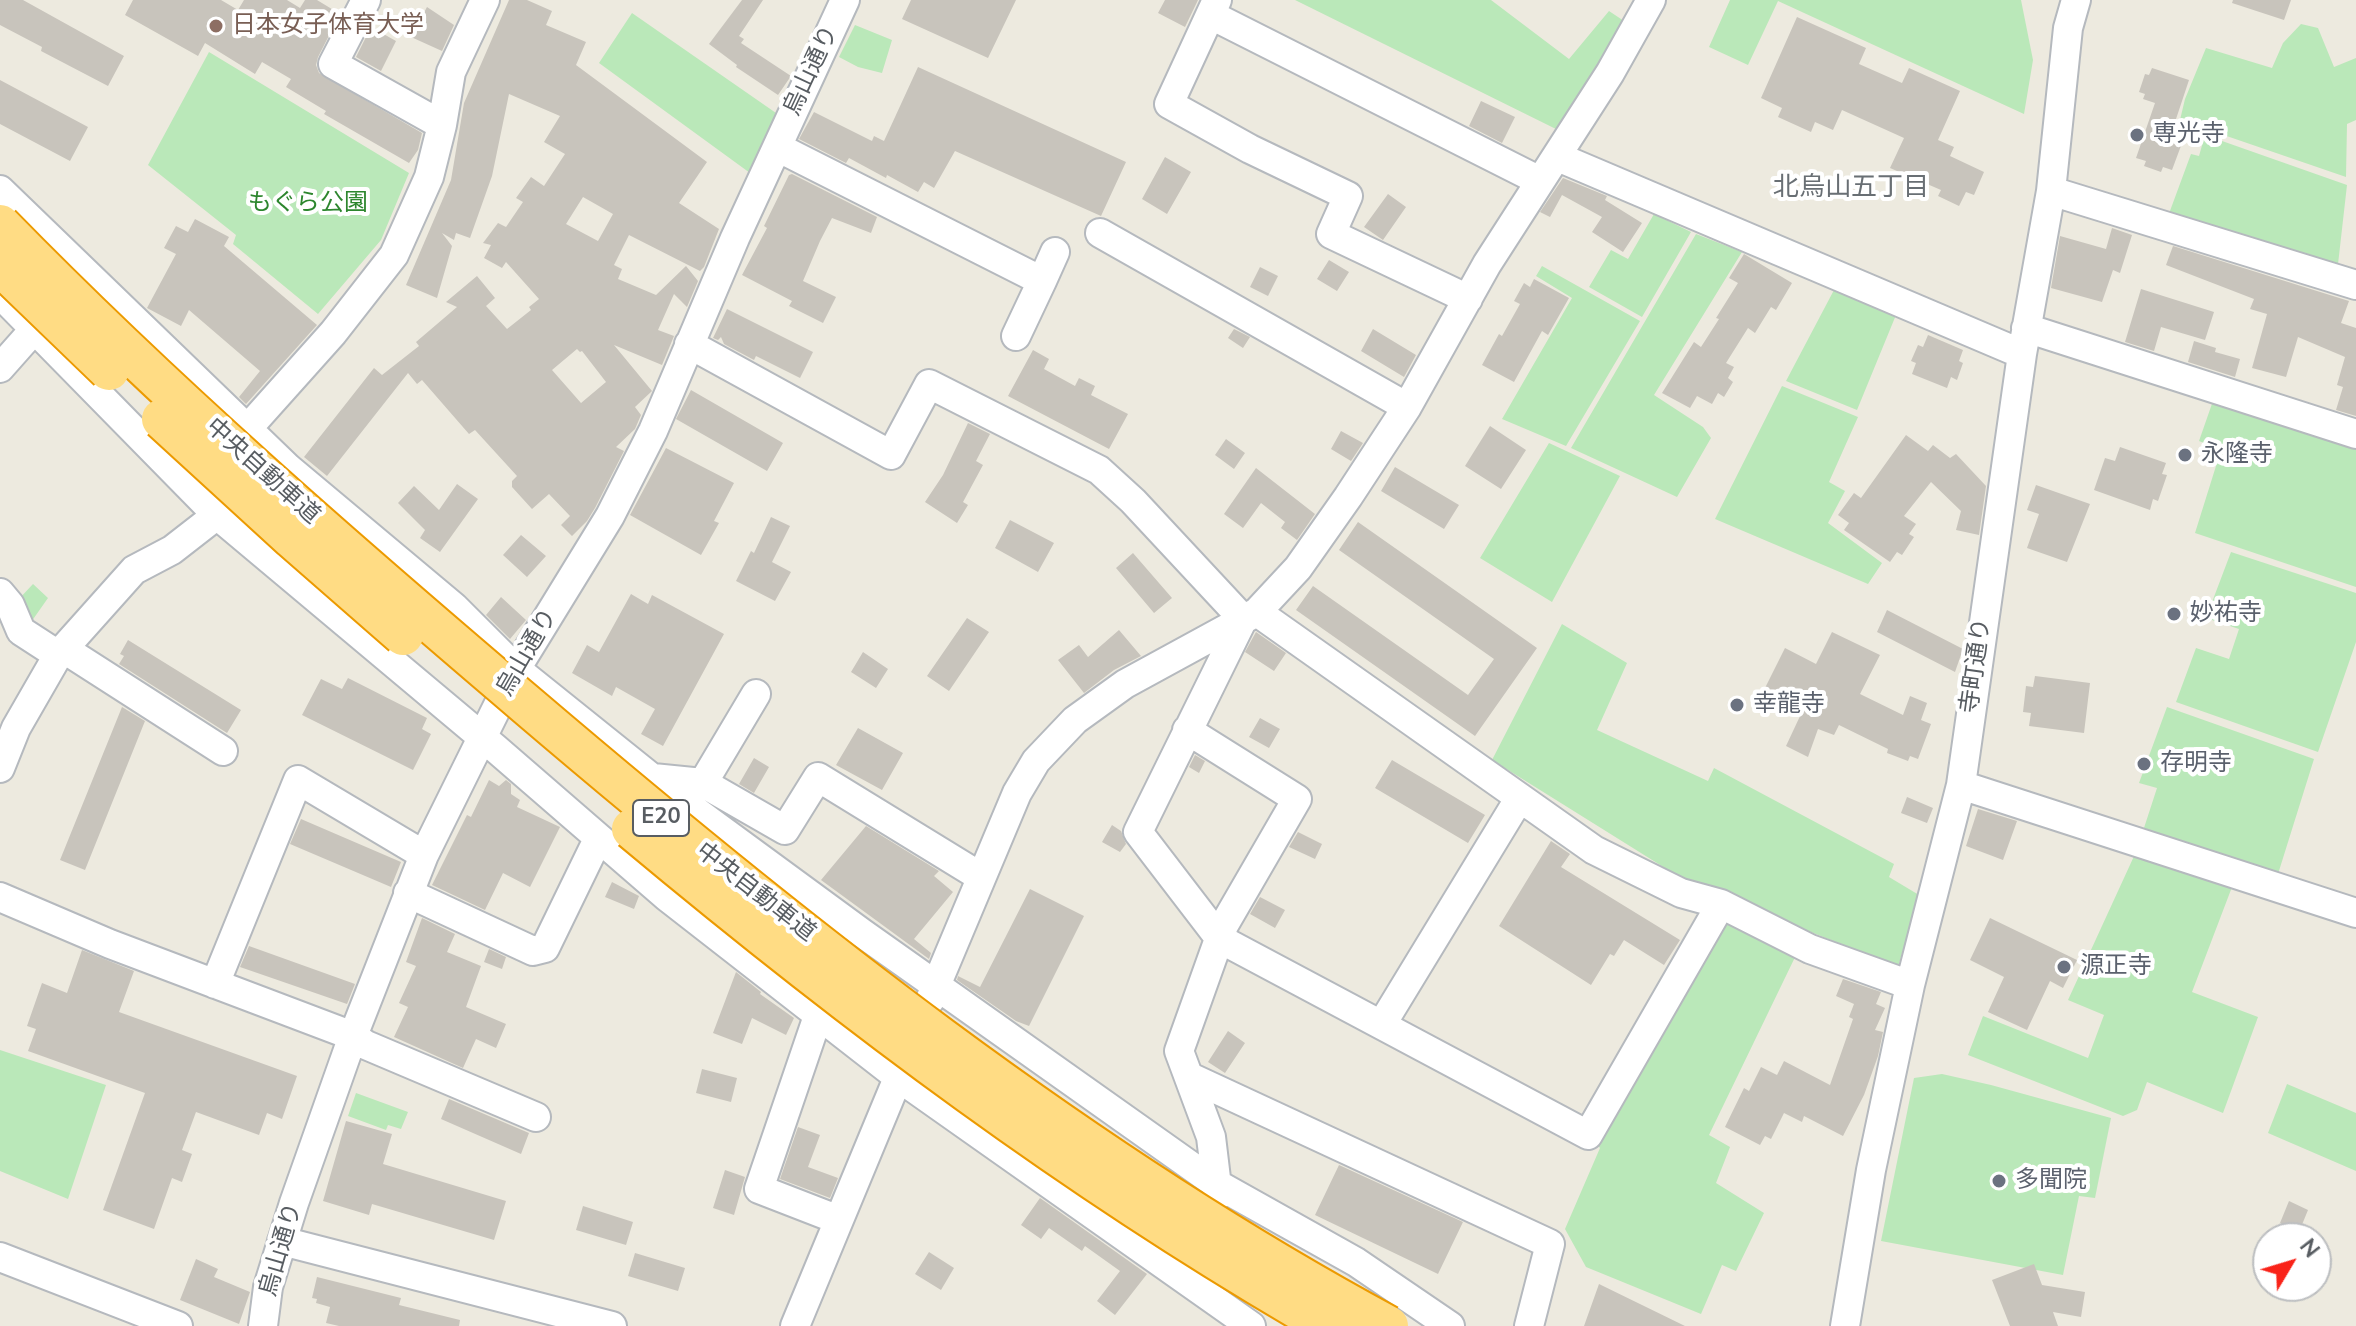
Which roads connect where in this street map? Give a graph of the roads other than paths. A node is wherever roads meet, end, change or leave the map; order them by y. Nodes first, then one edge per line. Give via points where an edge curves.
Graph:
1 (366, 0) edge
2 (485, 0) edge
3 (1651, 0) edge
4 (2076, 0) edge
5 (833, 5) edge
6 (1214, 7) edge
7 (442, 125) junction
8 (777, 147) junction
9 (1558, 157) junction
10 (1540, 181) junction
11 (0, 190) edge
12 (2051, 191) junction
13 (0, 225) edge
14 (1100, 233) dead end
15 (1055, 252) dead end
16 (0, 265) edge
17 (85, 275) junction
18 (1042, 281) junction
19 (2356, 285) edge
20 (0, 294) edge
21 (1468, 299) junction
22 (34, 329) junction
23 (1016, 336) dead end
24 (2024, 341) junction
25 (689, 344) junction
26 (0, 368) edge
27 (1407, 407) junction
28 (248, 428) junction
29 (2356, 434) edge
30 (217, 515) junction
31 (0, 593) edge
32 (1250, 616) junction
33 (61, 652) junction
34 (516, 669) junction
35 (756, 694) dead end
36 (1187, 730) junction
37 (482, 737) junction
38 (223, 751) dead end
39 (0, 768) edge
40 (658, 782) junction
41 (703, 783) junction
42 (1961, 785) junction
43 (1519, 799) junction
44 (598, 839) junction
45 (424, 855) junction
46 (981, 877) junction
47 (408, 893) junction
48 (0, 897) edge
49 (1721, 904) junction
50 (2356, 913) edge
51 (1220, 939) junction
52 (215, 984) junction
53 (936, 984) junction
54 (1910, 985) junction
55 (818, 1016) junction
56 (1382, 1024) junction
57 (353, 1036) junction
58 (898, 1077) junction
59 (1190, 1077) junction
60 (536, 1117) dead end
61 (1215, 1183) junction
62 (839, 1220) junction
63 (282, 1241) junction
64 (0, 1257) edge
65 (178, 1326) edge
66 (263, 1326) edge
67 (612, 1326) edge
68 (795, 1326) edge
69 (1250, 1326) edge
70 (1328, 1326) edge
71 (1388, 1326) edge
72 (1450, 1326) edge
73 (1529, 1326) edge
74 (1845, 1326) edge

1 - 7 street via 333,64
2 - 7 street via 451,72
3 - 9 street
4 - 12 street, 寺町通り via 2068,28
5 - 8 street, 烏山通り
6 - 10 street
6 - 21 street via 1169,104 1348,196 1331,234
7 - 28 street via 429,177 394,255
8 - 18 street
8 - 25 street, 烏山通り
9 - 10 street
9 - 24 street
10 - 21 street
11 - 17 street
12 - 19 street
12 - 24 street, 寺町通り
13 - 71 highway, 中央自動車道 / E20, bridge via 313,519 730,873 943,1038 1161,1191
14 - 27 street
15 - 18 street
16 - 70 highway, 中央自動車道 / E20, bridge via 292,538 706,890 925,1062 1035,1140 1249,1281
17 - 22 street
17 - 28 street
18 - 23 street
20 - 22 street
21 - 27 street
22 - 26 street
22 - 30 street
24 - 29 street
24 - 42 street, 寺町通り
25 - 32 street via 891,455 929,384 1099,470
25 - 34 street, 烏山通り via 610,516
27 - 32 street via 1298,568
28 - 34 street via 454,607
30 - 33 street via 172,550 134,570
30 - 37 street
31 - 33 street via 21,631
32 - 36 street
32 - 43 street
32 - 46 street via 1125,684 1075,720 1036,761
33 - 38 street
33 - 39 street via 16,728
34 - 37 street, 烏山通り
34 - 40 street
35 - 41 street
36 - 51 street via 1138,832
36 - 51 street via 1297,799
37 - 44 street
37 - 45 street, 烏山通り
40 - 41 street
40 - 53 street
41 - 46 street via 785,830 818,777
42 - 50 street
42 - 54 street, 寺町通り
43 - 49 street via 1594,850 1681,893
43 - 56 street
44 - 47 street via 545,948 533,951
44 - 55 street
45 - 47 street, 烏山通り
45 - 52 street via 298,780
46 - 53 street
47 - 57 street, 烏山通り
48 - 52 street
49 - 54 street via 1810,949
49 - 56 street via 1588,1135
51 - 56 street
51 - 59 street via 1179,1051
52 - 57 street
53 - 58 street
53 - 61 street
54 - 74 street, 寺町通り
55 - 58 street
55 - 62 street via 759,1189
57 - 60 street
57 - 63 street, 烏山通り
58 - 62 street
58 - 69 street
59 - 61 street via 1211,1137
59 - 73 street via 1550,1244
61 - 69 street
61 - 72 street via 1356,1262
62 - 68 street
63 - 66 street, 烏山通り
63 - 67 street
64 - 65 street

